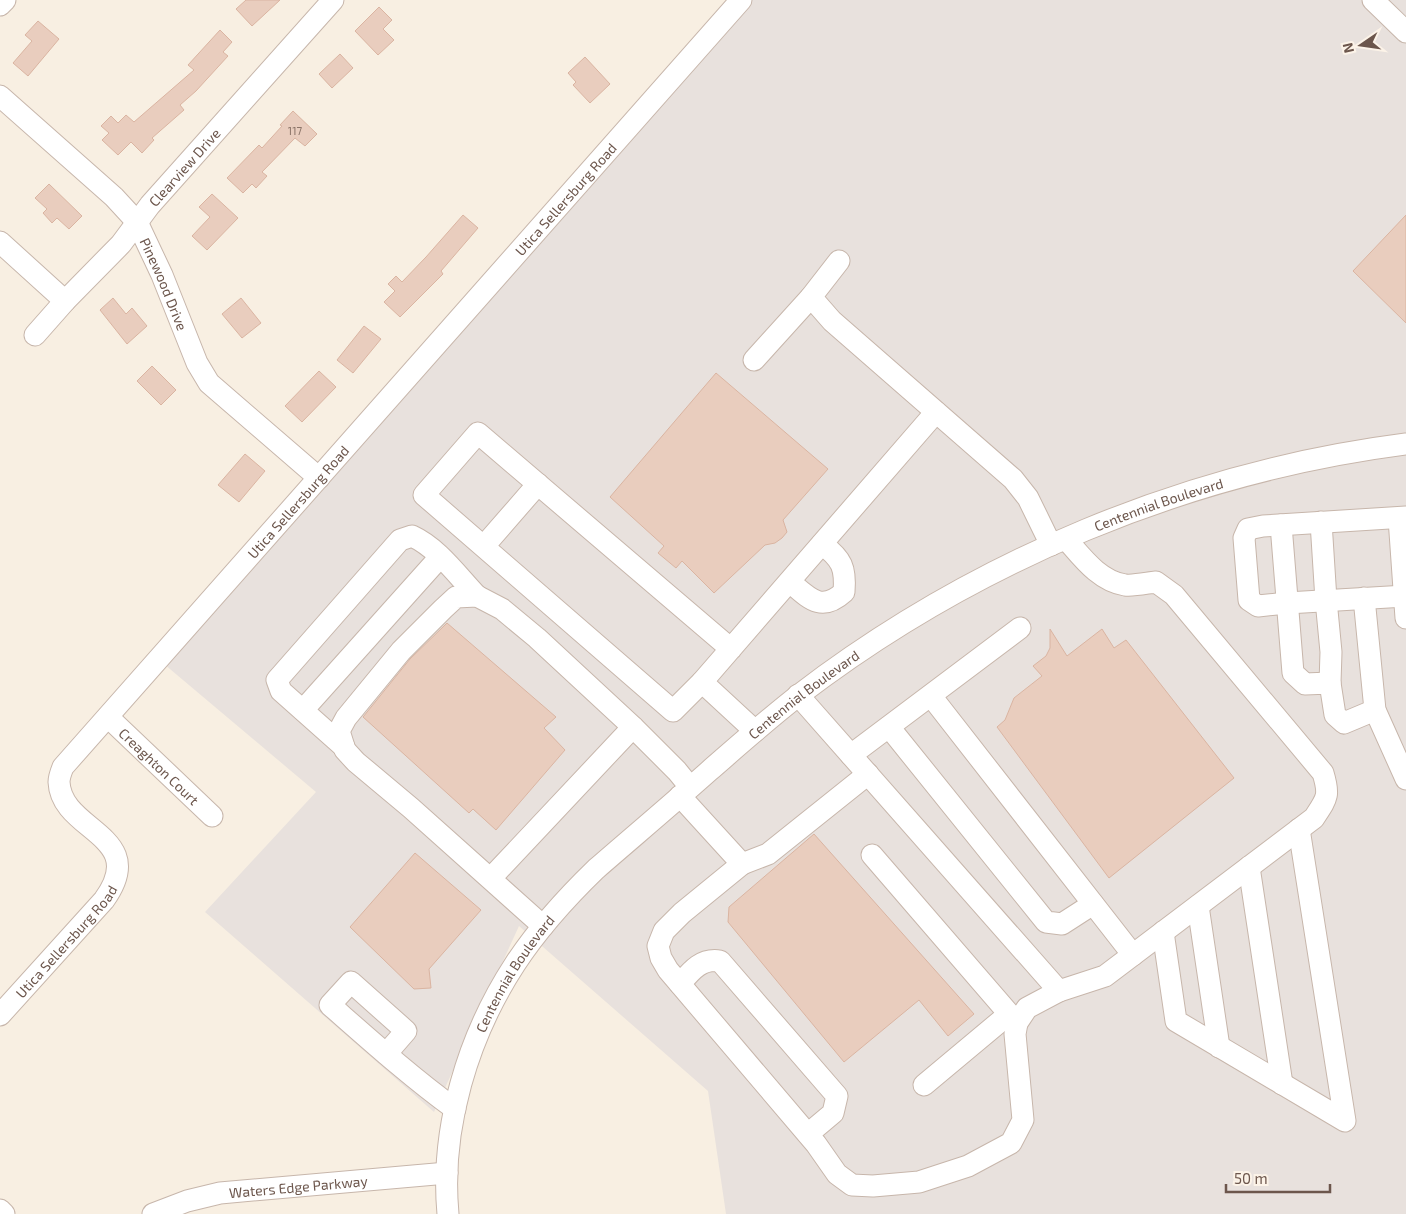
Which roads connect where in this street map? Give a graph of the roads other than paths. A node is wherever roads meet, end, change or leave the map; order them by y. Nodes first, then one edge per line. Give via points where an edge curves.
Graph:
1 (5, 0) edge
2 (333, 0) edge
3 (741, 0) edge
4 (1372, 0) edge
5 (0, 6) edge
6 (1406, 32) edge
7 (0, 96) edge
8 (137, 222) junction
9 (0, 242) edge
10 (839, 261) dead end
11 (811, 297) junction
12 (65, 301) junction
13 (35, 334) dead end
14 (754, 360) dead end
15 (936, 412) junction
16 (1406, 444) edge
17 (319, 478) junction
18 (538, 484) junction
19 (1403, 517) edge
20 (1321, 522) junction
21 (1281, 525) junction
22 (1058, 542) junction
23 (822, 544) junction
24 (484, 546) junction
25 (440, 557) junction
26 (790, 582) junction
27 (477, 596) junction
28 (1405, 596) edge
29 (1364, 598) junction
30 (1326, 600) junction
31 (1287, 603) junction
32 (1406, 618) edge
33 (1020, 628) dead end
34 (732, 648) junction
35 (702, 682) junction
36 (1330, 683) junction
37 (798, 695) junction
38 (931, 696) junction
39 (303, 710) junction
40 (1376, 710) junction
41 (108, 717) junction
42 (633, 727) junction
43 (889, 727) junction
44 (755, 731) junction
45 (344, 747) junction
46 (852, 755) junction
47 (868, 774) junction
48 (1406, 780) edge
49 (685, 792) junction
50 (212, 816) dead end
51 (1299, 829) junction
52 (872, 856) dead end
53 (742, 864) junction
54 (1249, 867) junction
55 (491, 878) junction
56 (1093, 904) junction
57 (1198, 906) junction
58 (543, 926) junction
59 (1163, 932) junction
60 (1133, 955) junction
61 (680, 984) junction
62 (1059, 991) junction
63 (0, 1015) edge
64 (1013, 1018) junction
65 (1219, 1047) junction
66 (386, 1054) dead end
67 (1282, 1084) junction
68 (924, 1085) dead end
69 (455, 1109) junction
70 (808, 1134) junction
71 (447, 1173) junction
72 (0, 1210) edge
73 (4, 1214) edge
74 (153, 1214) edge
75 (448, 1214) edge

1 - 5 street
2 - 8 street, Clearview Drive
3 - 17 street, Utica Sellersburg Road
4 - 6 street
7 - 8 street, Pinewood Drive via 114,197
8 - 12 street, Clearview Drive via 121,244
8 - 17 street, Pinewood Drive via 197,363 209,383
9 - 12 street
10 - 11 street
11 - 14 street
11 - 15 street via 832,321
12 - 13 street, Clearview Drive
15 - 22 street via 1013,479
15 - 23 street
16 - 22 street, Centennial Boulevard via 1283,466 1214,484 1153,504
17 - 41 street, Utica Sellersburg Road
18 - 24 street
18 - 24 street via 478,433 424,495
18 - 34 street
19 - 20 street
19 - 28 street
20 - 21 street
20 - 30 street
21 - 31 street
21 - 31 street via 1248,529 1244,538 1249,600 1258,606
22 - 37 street, Centennial Boulevard via 908,621
22 - 51 street via 1105,578 1125,585 1156,582 1174,595 1323,773 1328,790 1324,803 1314,818
23 - 26 street
23 - 26 street via 842,565 844,592 835,601 819,603
24 - 35 street via 673,711
25 - 27 street
25 - 39 street
25 - 39 street via 412,536 400,540 277,680 280,691
26 - 34 street
27 - 42 street via 502,609 537,638
27 - 45 street via 456,597 402,651 346,718 339,730
28 - 29 street
28 - 32 street
29 - 30 street
29 - 40 street
30 - 31 street
30 - 36 street
31 - 36 street via 1294,674 1305,684
33 - 38 street
34 - 35 street
35 - 44 street
36 - 40 street via 1335,715 1344,722
37 - 44 street, Centennial Boulevard
37 - 46 street
38 - 43 street
38 - 56 street
39 - 45 street
40 - 48 street
41 - 50 street, Creaghton Court
41 - 63 street, Utica Sellersburg Road via 63,767 59,780 68,806 109,844 116,855 118,871 114,886
42 - 49 street via 670,764
42 - 55 street
43 - 46 street
43 - 56 street via 1046,922 1062,924
44 - 49 street, Centennial Boulevard
45 - 55 street via 356,762
46 - 47 street
47 - 53 street via 768,854
47 - 62 street
49 - 53 street
49 - 58 street, Centennial Boulevard via 596,869
51 - 54 street
51 - 67 street via 1345,1120
52 - 64 street
53 - 61 street via 664,931 658,946 661,958
54 - 57 street
54 - 67 street
55 - 58 street
56 - 60 street
57 - 59 street
57 - 65 street
58 - 69 street, Centennial Boulevard via 514,965 496,997 468,1063
59 - 60 street
59 - 65 street via 1176,1021
60 - 62 street via 1105,976
61 - 70 street
61 - 70 street via 695,966 710,960 720,961 837,1096 833,1113
62 - 64 street
64 - 68 street
64 - 70 street via 1023,1120 1011,1143 968,1166 919,1182 873,1186 852,1185 837,1174
65 - 67 street
66 - 69 street
69 - 71 street, Centennial Boulevard
71 - 74 street, Waters Edge Parkway via 220,1193 187,1200
71 - 75 street, Centennial Boulevard
72 - 73 street

